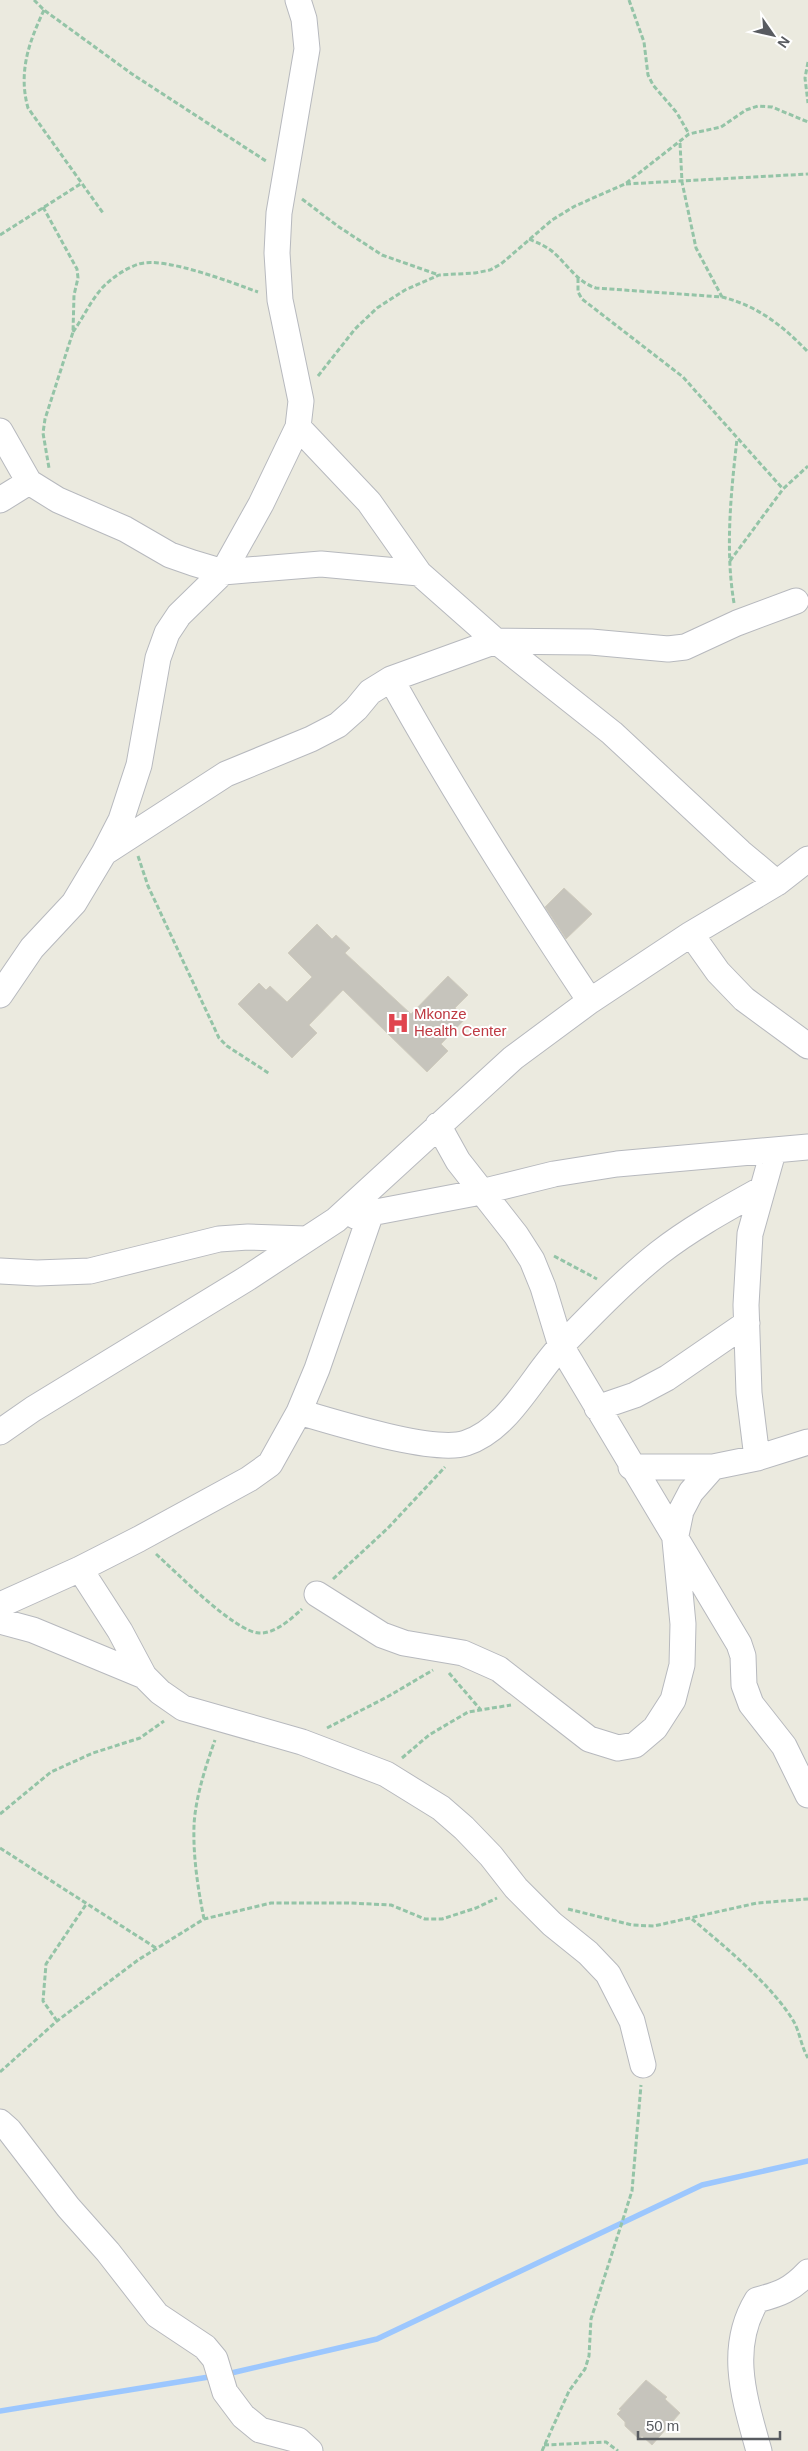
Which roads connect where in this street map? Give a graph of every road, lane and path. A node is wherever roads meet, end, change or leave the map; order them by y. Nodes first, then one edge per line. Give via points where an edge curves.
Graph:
1 (34, 0) edge
2 (298, 0) edge
3 (629, 0) edge
4 (44, 10) junction
5 (808, 62) edge
6 (808, 103) edge
7 (808, 122) edge
8 (689, 134) junction
9 (680, 142) junction
10 (808, 174) edge
11 (285, 179) junction
12 (682, 182) junction
13 (82, 183) junction
14 (625, 184) junction
15 (42, 207) junction
16 (103, 213) dead end
17 (0, 236) edge
18 (528, 239) junction
19 (439, 275) junction
20 (578, 278) junction
21 (722, 297) junction
22 (280, 300) junction
23 (73, 332) junction
24 (808, 352) edge
25 (301, 401) junction
26 (298, 427) junction
27 (0, 431) edge
28 (738, 439) junction
29 (808, 466) edge
30 (29, 482) junction
31 (783, 489) junction
32 (0, 500) edge
33 (58, 500) junction
34 (730, 562) junction
35 (223, 572) junction
36 (419, 573) junction
37 (796, 602) dead end
38 (737, 624) junction
39 (496, 641) junction
40 (391, 679) junction
41 (132, 836) junction
42 (104, 853) junction
43 (808, 859) edge
44 (777, 883) junction
45 (691, 934) junction
46 (0, 995) edge
47 (590, 1001) junction
48 (808, 1046) edge
49 (270, 1074) dead end
50 (438, 1125) junction
51 (808, 1147) edge
52 (773, 1152) junction
53 (762, 1190) junction
54 (481, 1192) junction
55 (371, 1213) junction
56 (336, 1220) junction
57 (306, 1239) junction
58 (551, 1254) dead end
59 (0, 1271) edge
60 (618, 1290) junction
61 (747, 1323) junction
62 (561, 1346) junction
63 (597, 1408) junction
64 (300, 1412) junction
65 (0, 1432) edge
66 (808, 1442) edge
67 (465, 1444) junction
68 (757, 1458) junction
69 (632, 1467) junction
70 (713, 1467) junction
71 (139, 1539) junction
72 (675, 1540) junction
73 (80, 1569) junction
74 (317, 1594) junction
75 (0, 1606) edge
76 (0, 1621) edge
77 (438, 1656) junction
78 (144, 1676) junction
79 (538, 1700) junction
80 (183, 1708) junction
81 (480, 1709) junction
82 (222, 1720) junction
83 (302, 1742) junction
84 (386, 1774) junction
85 (808, 1795) edge
86 (0, 1814) edge
87 (0, 1848) edge
88 (516, 1888) junction
89 (808, 1899) edge
90 (87, 1903) junction
91 (565, 1908) dead end
92 (204, 1919) junction
93 (692, 1919) junction
94 (156, 1948) junction
95 (58, 2021) junction
96 (808, 2058) edge
97 (643, 2065) joint
98 (0, 2072) edge
99 (0, 2122) edge
100 (808, 2272) edge
101 (544, 2445) junction
102 (310, 2451) edge
103 (542, 2451) edge
104 (618, 2451) edge
105 (759, 2451) edge

1 - 4 path
2 - 11 street via 307,49
3 - 8 path via 641,33 648,75
4 - 11 path
4 - 13 path via 25,56 24,95 35,121
5 - 6 path via 805,78
7 - 8 path via 772,107 758,106 721,127
8 - 9 path
9 - 12 path
9 - 14 path
10 - 12 path
11 - 19 path via 369,247 382,255
11 - 22 street via 277,253
12 - 14 path
12 - 21 path via 696,248
13 - 15 path
13 - 16 path
14 - 18 path via 575,206
15 - 17 path
15 - 23 path via 78,273
18 - 19 path via 490,270
18 - 20 path via 545,245
19 - 25 path via 376,308 355,330
20 - 21 path via 596,288
20 - 28 path via 578,292 582,299 683,377
21 - 24 path via 759,310 786,329
22 - 23 path via 200,272 140,263 119,274 103,288
22 - 25 street
23 - 33 path via 43,433
25 - 26 street
26 - 35 street via 261,504
26 - 36 street via 369,502
27 - 30 street
28 - 31 path
28 - 34 path
29 - 31 path
30 - 32 street
30 - 33 street
31 - 34 path
33 - 35 street via 125,529 170,556
34 - 38 path
35 - 36 street via 321,564
35 - 42 street via 180,615 167,633 158,658 139,765 121,820
36 - 39 street
37 - 38 street
38 - 39 street via 698,643 676,648 591,642
39 - 40 street
39 - 44 street via 612,733
40 - 41 street via 370,692 338,725 226,774
40 - 47 street via 507,874
41 - 42 street
41 - 49 path via 148,886 214,1029 227,1046
42 - 46 street via 74,903 32,948
43 - 44 street
44 - 45 street
45 - 47 street
45 - 48 street via 718,972 744,999
47 - 50 street via 513,1058
50 - 54 street via 458,1161
50 - 56 street
51 - 52 street
52 - 53 street
52 - 54 street via 617,1164 554,1174
53 - 60 street via 712,1216 666,1248
53 - 61 street via 750,1234
54 - 55 street
54 - 62 street via 532,1260
55 - 56 street
55 - 64 street via 342,1302
56 - 57 street
57 - 59 street via 219,1239 90,1271
57 - 65 street
58 - 60 path
60 - 62 street
61 - 63 street via 667,1378 635,1395
61 - 68 street via 749,1393
62 - 63 street
62 - 67 street via 489,1431
63 - 69 street
64 - 67 street via 383,1435 438,1444
64 - 71 street via 270,1464 249,1480
66 - 68 street
67 - 74 path via 427,1489
68 - 70 street
69 - 70 street
69 - 72 street
70 - 72 street via 691,1492 681,1510
71 - 73 street
71 - 74 path via 180,1577 248,1631 274,1630 294,1617
72 - 79 street via 683,1624 682,1665 673,1700 655,1728 635,1745 618,1748 589,1739
72 - 85 street via 739,1644 743,1656 744,1685 751,1704 784,1746
73 - 75 street
73 - 78 street via 120,1631
74 - 77 street via 382,1635
76 - 78 street via 34,1630
77 - 79 street via 463,1653 499,1669
77 - 81 path via 459,1687
77 - 83 path via 387,1697
78 - 80 street
79 - 81 path
80 - 82 street
80 - 86 path via 140,1738 93,1753 51,1772
81 - 84 path via 429,1735
82 - 83 street
82 - 92 path via 205,1769 194,1825 197,1882
83 - 84 street
84 - 88 street via 447,1813 491,1856
87 - 90 path
88 - 92 path via 476,1908 442,1919 425,1919 391,1905 349,1902 271,1903
88 - 97 street via 608,1974 632,2021
89 - 93 path via 757,1903
90 - 94 path
90 - 95 path via 46,1964 43,2001
91 - 93 path via 632,1925 654,1926
92 - 94 path
93 - 96 path via 770,1991 794,2022
94 - 95 path
95 - 98 path
97 - 101 path via 632,2191 591,2319 585,2370 569,2391
99 - 102 street via 157,2315 205,2347 215,2359 225,2392 243,2416 260,2430 298,2440
100 - 105 street via 781,2294 757,2300 748,2315 740,2343 741,2381
101 - 103 path
101 - 104 path via 606,2442

